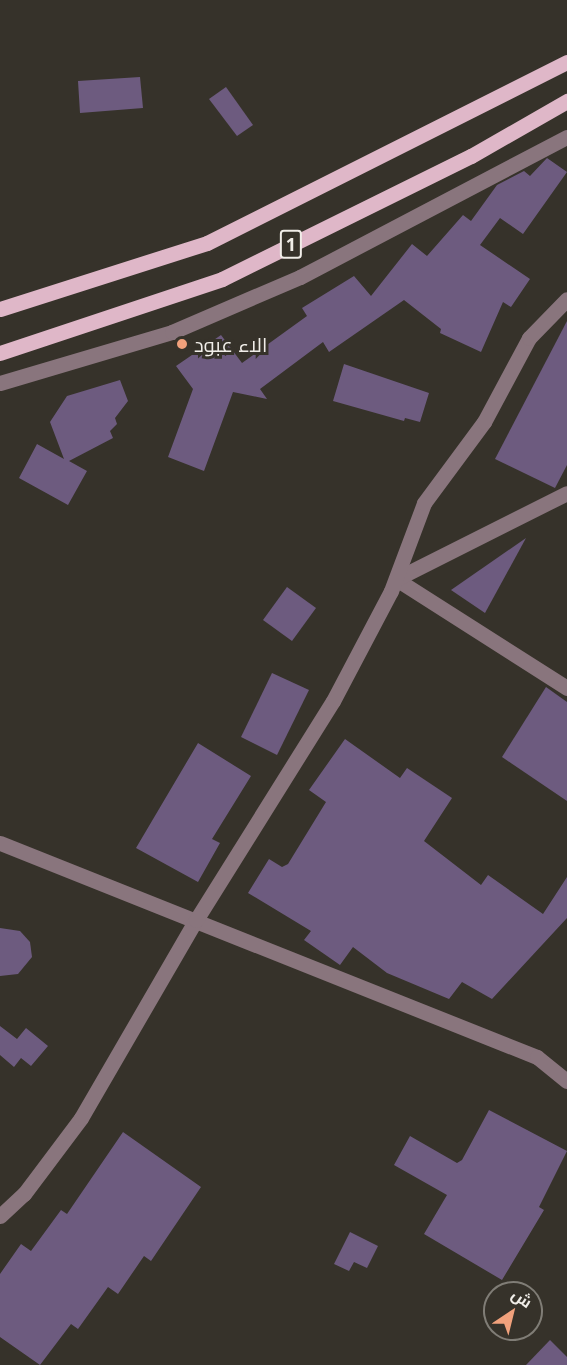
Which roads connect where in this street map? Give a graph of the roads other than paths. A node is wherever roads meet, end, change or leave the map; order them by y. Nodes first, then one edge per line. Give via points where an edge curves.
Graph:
1 (567, 62) edge
2 (567, 100) edge
3 (567, 137) edge
4 (567, 299) edge
5 (0, 309) edge
6 (0, 352) edge
7 (0, 383) edge
8 (567, 493) edge
9 (396, 579) junction
10 (567, 688) edge
11 (0, 843) edge
12 (196, 920) junction
13 (567, 1080) edge
14 (0, 1216) edge

1 - 5 main road, 1 via 207,243
2 - 6 main road, 1 via 471,156 222,279
3 - 7 street via 445,204 278,286 172,332
4 - 9 street via 529,338 484,422 424,503
8 - 9 street
9 - 10 street
9 - 12 street via 333,701
11 - 12 street
12 - 13 street via 537,1057
12 - 14 street via 81,1118 24,1194

